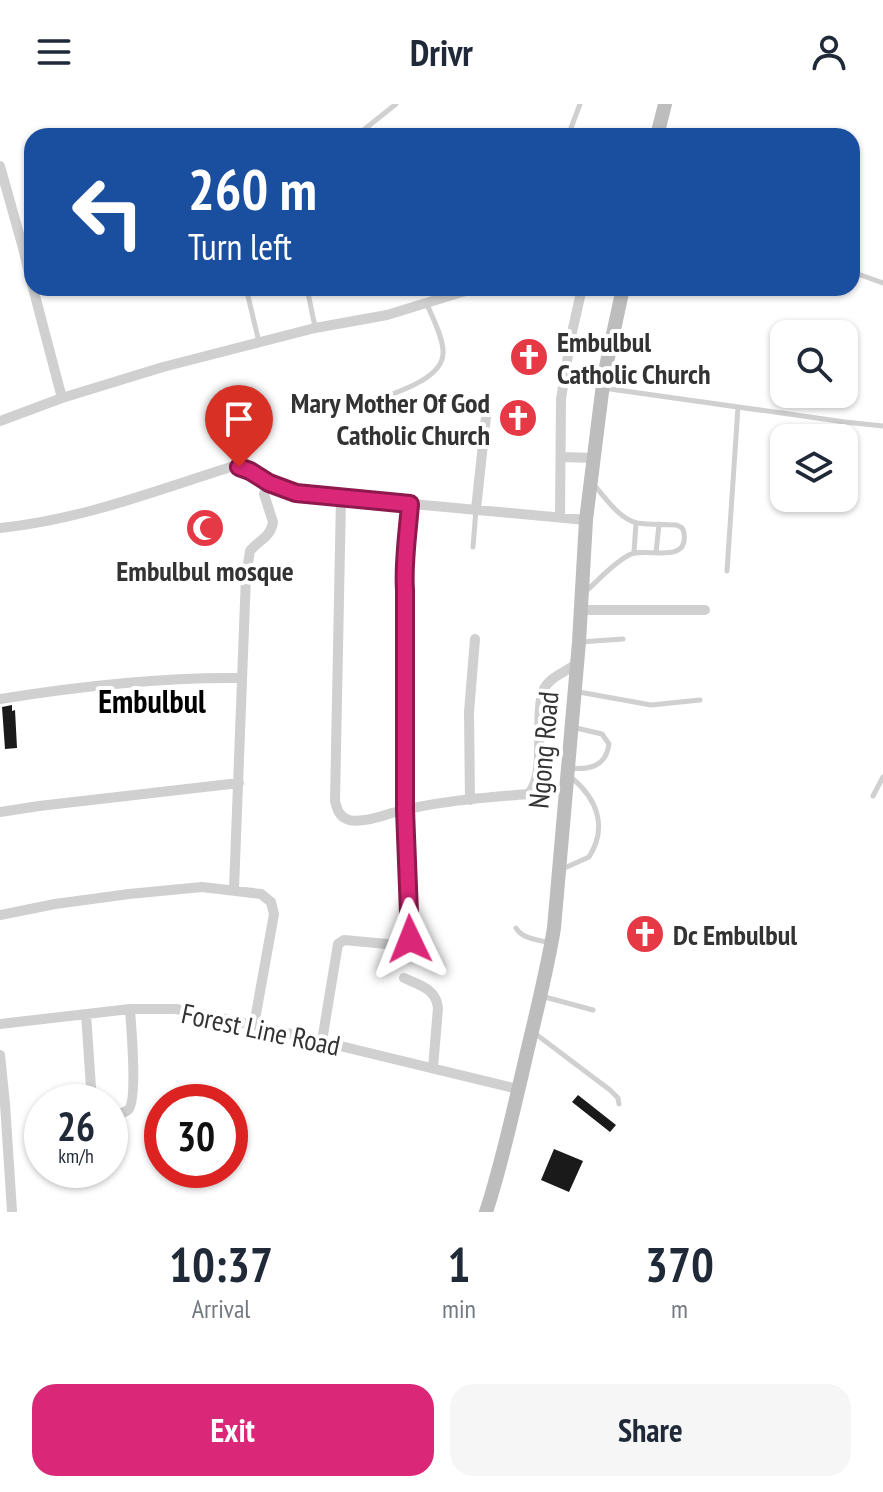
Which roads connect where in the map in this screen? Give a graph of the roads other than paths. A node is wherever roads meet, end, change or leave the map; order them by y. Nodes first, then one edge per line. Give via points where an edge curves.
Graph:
1 (396, 104) edge
2 (580, 104) edge
3 (665, 104) edge
4 (366, 128) edge
5 (571, 128) edge
6 (659, 128) edge
7 (0, 166) edge
8 (24, 235) edge
9 (860, 275) edge
10 (883, 283) edge
11 (35, 296) edge
12 (248, 296) edge
13 (309, 296) edge
14 (449, 296) edge
15 (580, 296) edge
16 (621, 296) edge
17 (427, 303) junction
18 (315, 328) junction
19 (259, 343) junction
20 (603, 388) junction
21 (62, 398) junction
22 (367, 404) dead end
23 (487, 407) dead end
24 (738, 407) junction
25 (0, 421) edge
26 (883, 426) edge
27 (561, 457) junction
28 (594, 458) junction
29 (591, 481) junction
30 (269, 483) junction
31 (341, 497) junction
32 (410, 504) junction
33 (476, 509) junction
34 (560, 517) junction
35 (586, 520) junction
36 (636, 523) junction
37 (659, 524) junction
38 (0, 528) edge
39 (473, 547) dead end
40 (634, 552) junction
41 (656, 553) junction
42 (727, 571) dead end
43 (582, 595) junction
44 (581, 610) junction
45 (705, 610) dead end
46 (475, 639) dead end
47 (623, 639) dead end
48 (579, 642) junction
49 (577, 663) junction
50 (242, 678) junction
51 (574, 691) junction
52 (0, 699) edge
53 (700, 700) dead end
54 (571, 727) junction
55 (567, 771) junction
56 (883, 777) edge
57 (239, 783) junction
58 (873, 796) dead end
59 (470, 800) junction
60 (405, 810) junction
61 (0, 812) edge
62 (559, 871) junction
63 (234, 889) junction
64 (0, 915) edge
65 (516, 928) dead end
66 (410, 939) dead end
67 (387, 944) dead end
68 (552, 944) junction
69 (404, 978) dead end
70 (541, 995) junction
71 (130, 1009) junction
72 (593, 1010) dead end
73 (86, 1014) junction
74 (0, 1024) edge
75 (254, 1025) junction
76 (532, 1031) junction
77 (322, 1041) junction
78 (0, 1055) edge
79 (433, 1068) junction
80 (91, 1084) edge
81 (518, 1089) junction
82 (619, 1104) dead end
83 (128, 1109) edge
84 (12, 1211) edge
85 (486, 1212) edge

1 - 4 lane
2 - 5 lane
3 - 6 main road
7 - 8 street
9 - 10 lane
11 - 21 street
12 - 19 lane
13 - 18 lane
14 - 17 street
15 - 27 street via 561,399
16 - 20 main road, Ngong Road
17 - 18 street
17 - 22 lane via 443,346 440,366 430,377
18 - 19 street
19 - 21 street
20 - 24 lane
20 - 28 main road, Ngong Road
21 - 25 street
23 - 33 street
24 - 26 lane
24 - 42 lane
27 - 28 street
27 - 34 street
28 - 29 main road, Ngong Road
29 - 35 main road, Ngong Road
29 - 36 lane via 617,511
30 - 31 street via 304,494
30 - 38 street via 234,466 105,507
30 - 50 street via 264,497 273,526 252,548 245,583
31 - 32 street
31 - 60 street via 335,801 350,820
32 - 33 street
32 - 60 street via 404,573
33 - 34 street
33 - 39 lane
34 - 35 street
35 - 43 main road, Ngong Road
36 - 37 lane
36 - 40 lane
37 - 41 lane
37 - 41 lane via 681,527 683,547
40 - 41 lane
40 - 43 lane
43 - 44 main road, Ngong Road
44 - 45 street
44 - 48 main road, Ngong Road
46 - 59 street
47 - 48 lane
48 - 49 main road, Ngong Road
49 - 51 main road, Ngong Road
49 - 59 street via 544,689 535,788 528,794
50 - 52 street via 135,682
50 - 57 street
51 - 53 lane via 651,705
51 - 54 main road, Ngong Road
54 - 55 main road, Ngong Road
54 - 55 lane via 602,734 609,744 604,760 595,767
55 - 62 main road, Ngong Road
55 - 62 lane via 593,802 598,837 589,857
56 - 58 lane
57 - 61 street
57 - 63 street
59 - 60 street
60 - 66 street
62 - 68 main road, Ngong Road
63 - 64 street via 129,894
63 - 75 street via 261,894 274,910
65 - 68 lane
67 - 77 street via 338,944
68 - 70 main road, Ngong Road
69 - 79 street via 437,999
70 - 72 lane
70 - 76 main road, Ngong Road
71 - 73 street, Forest Line Road
71 - 75 street, Forest Line Road via 176,1009
71 - 83 street via 133,1085
73 - 74 street, Forest Line Road
73 - 80 street
75 - 77 street, Forest Line Road
76 - 81 main road, Ngong Road
76 - 82 lane via 610,1090
77 - 79 street, Forest Line Road
78 - 84 street
79 - 81 street, Forest Line Road
81 - 85 main road, Ngong Road

